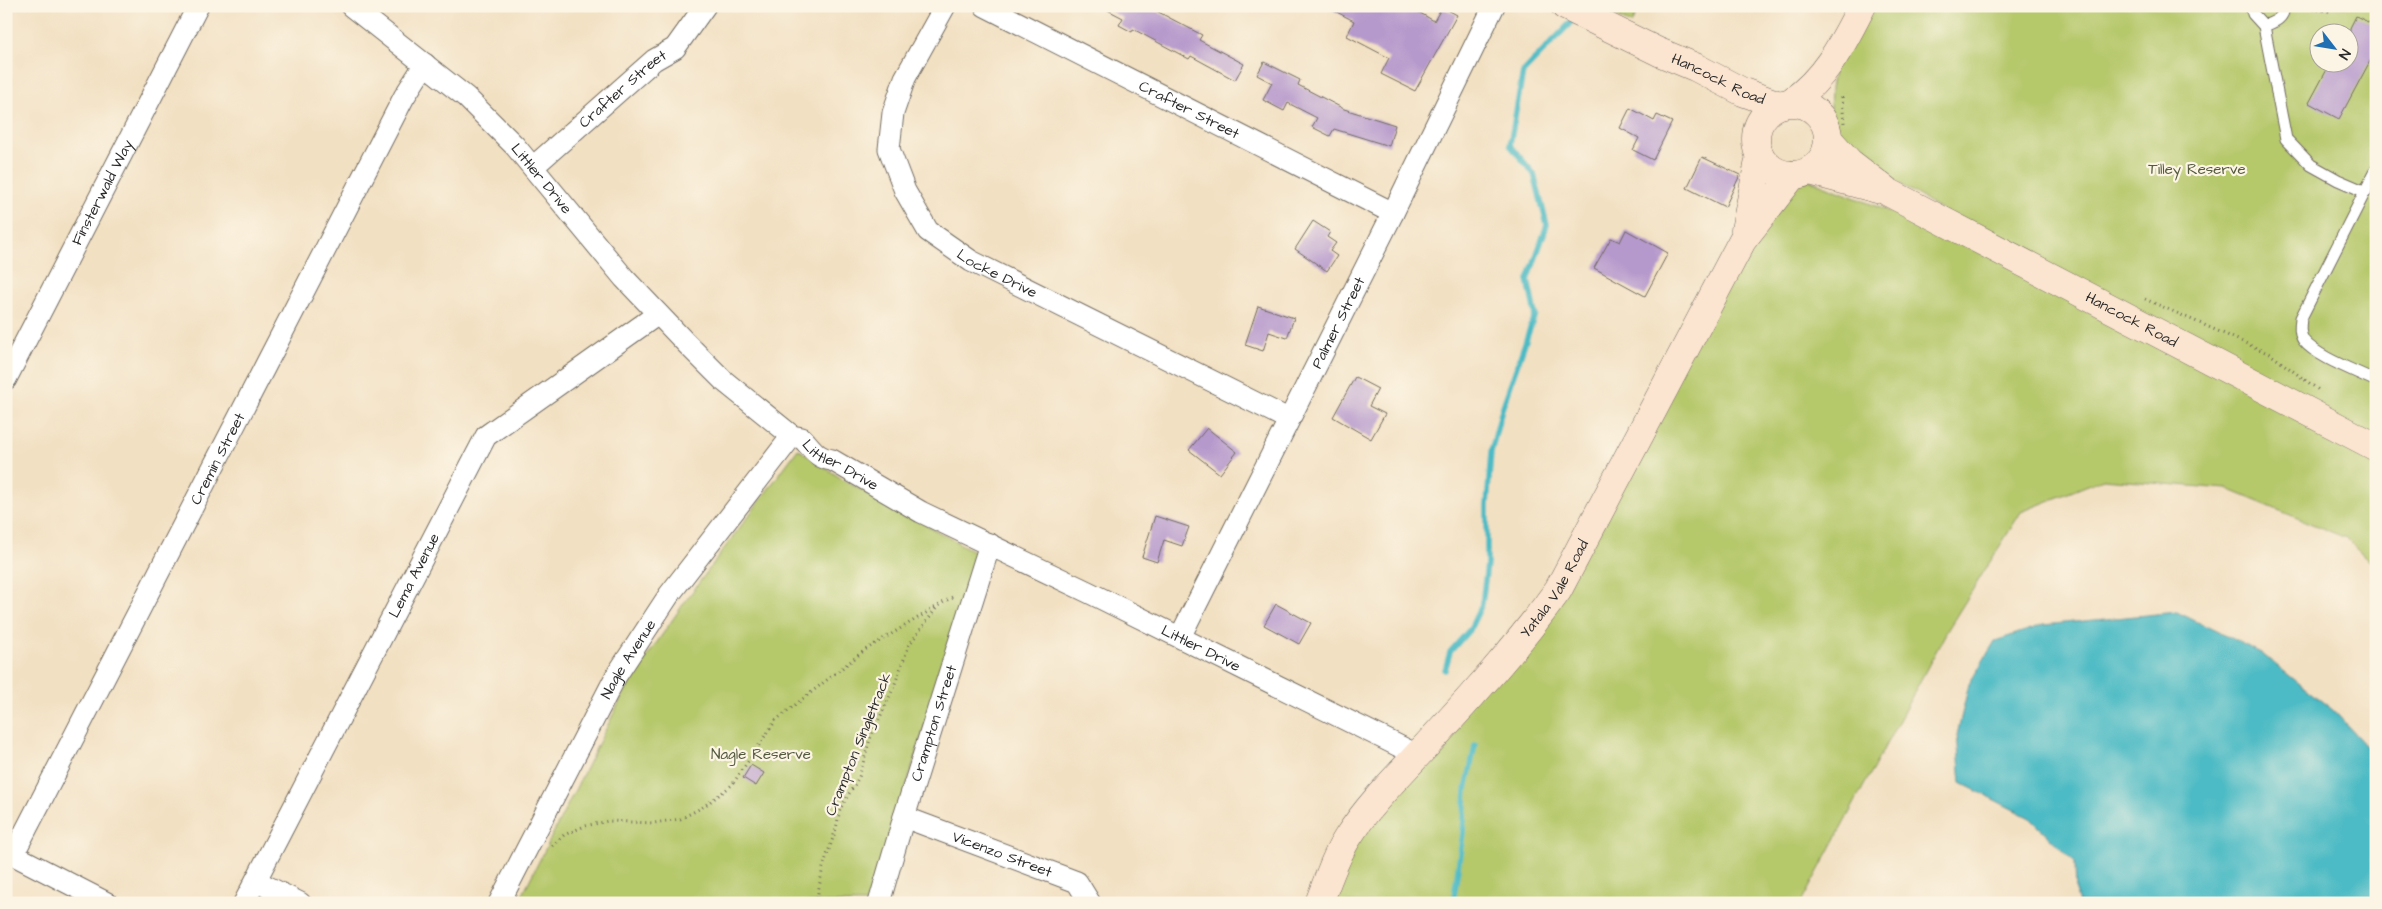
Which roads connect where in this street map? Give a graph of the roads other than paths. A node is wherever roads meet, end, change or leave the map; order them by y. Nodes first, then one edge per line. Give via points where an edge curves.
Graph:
1 (198, 6) edge
2 (351, 6) edge
3 (705, 6) edge
4 (945, 6) edge
5 (985, 6) edge
6 (1494, 6) edge
7 (1862, 6) edge
8 (2251, 6) edge
9 (2284, 6) edge
10 (1575, 11) edge
11 (2264, 26) junction
12 (1658, 52) junction
13 (1836, 57) junction
14 (425, 64) junction
15 (1785, 104) junction
16 (1833, 130) junction
17 (1758, 145) junction
18 (533, 167) junction
19 (2376, 170) edge
20 (1801, 173) junction
21 (1888, 192) junction
22 (2366, 192) junction
23 (1393, 213) junction
24 (1742, 241) junction
25 (658, 314) junction
26 (6, 379) edge
27 (2376, 381) edge
28 (1288, 419) junction
29 (792, 436) junction
30 (2376, 448) edge
31 (990, 544) junction
32 (1180, 637) junction
33 (1418, 755) junction
34 (904, 816) junction
35 (10, 853) edge
36 (256, 881) junction
37 (107, 903) edge
38 (244, 903) edge
39 (300, 903) edge
40 (499, 903) edge
41 (879, 903) edge
42 (1090, 903) edge
43 (1319, 903) edge

1 - 26 street, Finsterwald Way
2 - 14 street, Littler Drive
3 - 18 street, Crafter Street via 675,48 654,60
4 - 28 street, Locke Drive via 905,78 893,113 889,149 905,191 928,231 970,261
5 - 23 street, Crafter Street
6 - 23 street, Palmer Street
7 - 13 main road
8 - 11 lane via 2253,14
9 - 11 lane via 2284,12 2277,20
10 - 12 main road, Hancock Road
11 - 22 lane via 2286,139 2311,165
12 - 15 main road, Hancock Road via 1743,92
12 - 17 main road, Hancock Road via 1676,70 1732,104
13 - 15 main road via 1806,92
13 - 16 main road
14 - 18 street, Littler Drive via 466,98
14 - 35 street, Cremin Street via 404,97
15 - 16 main road via 1803,104 1814,110
15 - 17 main road via 1764,116
16 - 20 main road via 1822,160
16 - 21 main road, Hancock Road via 1849,162
17 - 20 main road via 1767,165 1776,172
17 - 24 main road, Yatala Vale Road
18 - 25 street, Littler Drive via 624,278
19 - 22 lane
20 - 21 main road, Hancock Road
20 - 24 main road, Yatala Vale Road
21 - 30 main road, Hancock Road
22 - 27 lane via 2301,318 2299,331 2314,349
23 - 28 street, Palmer Street
24 - 33 main road, Yatala Vale Road via 1558,590 1529,631
25 - 29 street, Littler Drive via 724,381
25 - 36 street, Lema Avenue via 486,436
28 - 32 street, Palmer Street
29 - 31 street, Littler Drive via 802,438 822,459 832,460 920,512
29 - 40 street, Nagle Avenue via 669,595 616,676
31 - 32 street, Littler Drive
31 - 34 street, Crampton Street
32 - 33 street, Littler Drive
33 - 43 main road, Yatala Vale Road via 1348,837
34 - 41 street, Crampton Street
34 - 42 street, Vicenzo Street via 1077,882
35 - 37 street
36 - 38 street, Lema Avenue
36 - 39 street

